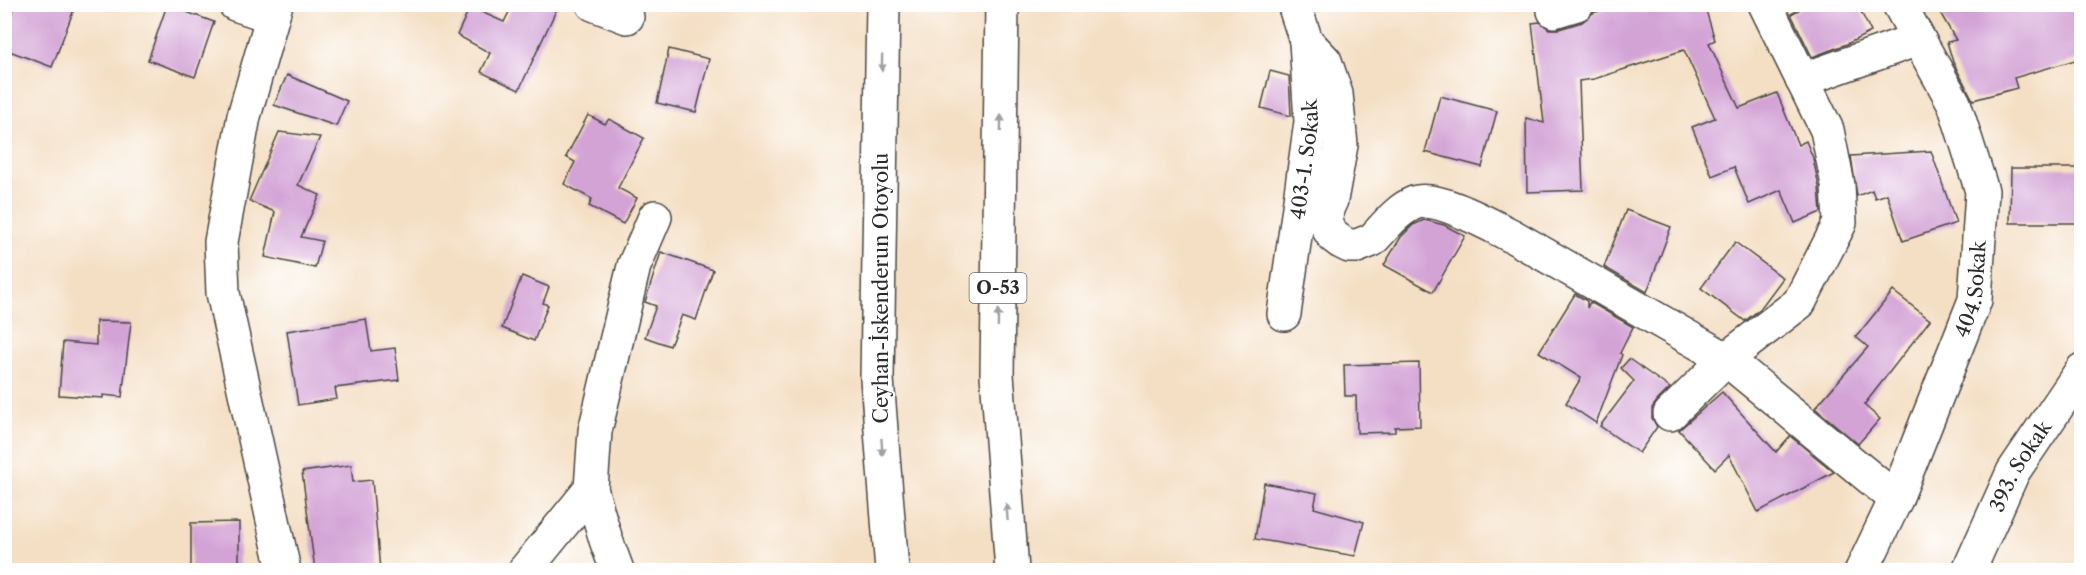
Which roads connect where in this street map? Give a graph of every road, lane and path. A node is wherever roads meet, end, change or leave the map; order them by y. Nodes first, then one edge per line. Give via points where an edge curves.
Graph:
1 (235, 4) edge
2 (593, 4) edge
3 (883, 4) edge
4 (1002, 4) edge
5 (1294, 4) edge
6 (1765, 4) edge
7 (1899, 4) edge
8 (274, 10) edge
9 (627, 17) dead end
10 (1918, 39) junction
11 (1306, 40) junction
12 (1802, 80) junction
13 (655, 217) dead end
14 (1284, 314) dead end
15 (1726, 359) junction
16 (2082, 370) edge
17 (1670, 414) dead end
18 (591, 489) junction
19 (1896, 499) junction
20 (284, 570) edge
21 (525, 570) edge
22 (617, 570) edge
23 (892, 570) edge
24 (1012, 570) edge
25 (1862, 570) edge
26 (1970, 570) edge

1 - 8 main road
2 - 9 main road
3 -> 23 main road, Ceyhan-İskenderun Otoyolu via 877,379
24 -> 4 main road, O-53 via 997,375
5 - 11 main road, 403-1. Sokak
6 - 12 main road
7 - 10 main road, 404.Sokak
8 - 20 main road via 244,116 221,242 223,294
10 - 12 main road
10 - 19 main road, 404.Sokak via 1954,103 1982,191 1975,300
11 - 14 main road, 403-1. Sokak via 1311,122
11 - 15 main road via 1325,61 1336,94 1341,145 1326,219 1333,236 1341,242 1365,244 1405,208 1416,202 1434,201 1514,237
12 - 15 main road via 1827,130 1838,185 1840,223 1800,303
13 - 18 main road via 634,266 598,420
15 - 17 main road
15 - 19 main road
16 - 26 main road, 393. Sokak via 2013,472
18 - 21 main road
18 - 22 main road
19 - 25 main road, 404.Sokak

